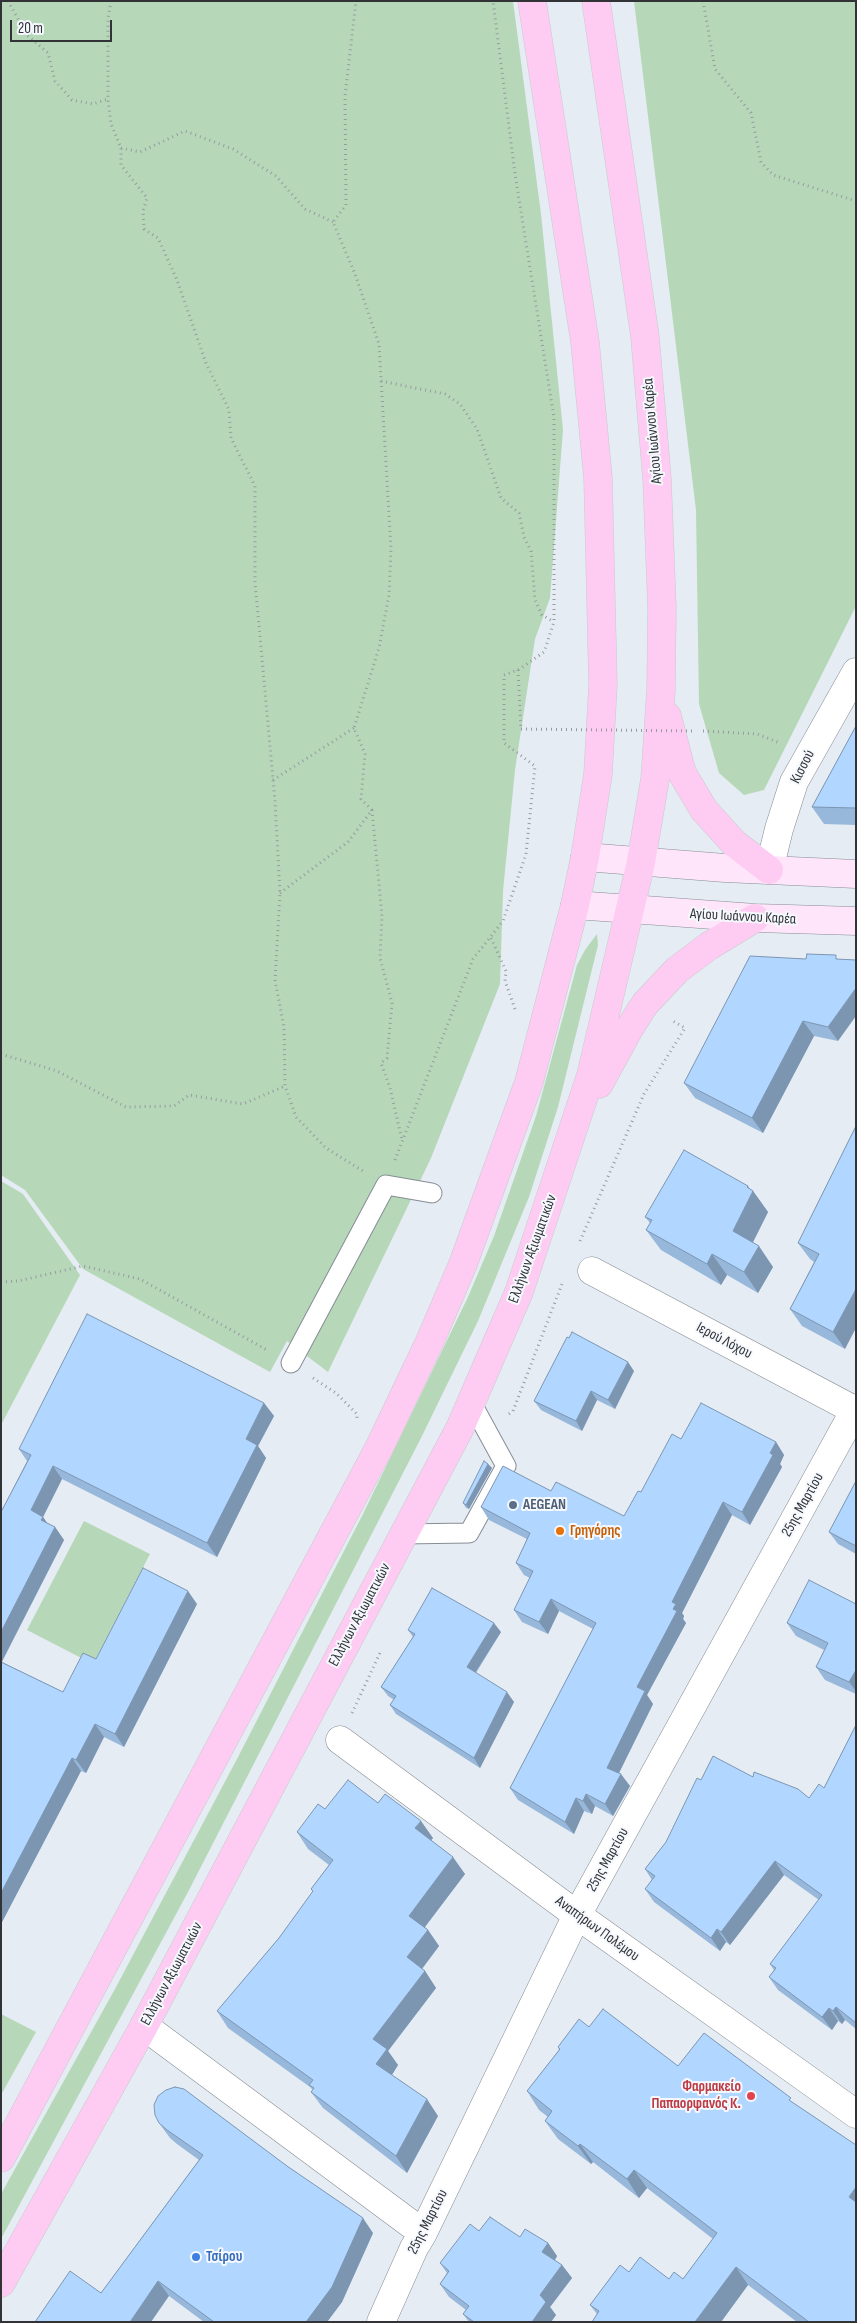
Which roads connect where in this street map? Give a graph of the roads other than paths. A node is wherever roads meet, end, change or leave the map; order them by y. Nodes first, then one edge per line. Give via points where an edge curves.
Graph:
1 (532, 1) edge
2 (596, 1) edge
3 (856, 672) edge
4 (661, 690) junction
5 (585, 857) junction
6 (641, 862) junction
7 (769, 870) junction
8 (856, 874) edge
9 (575, 905) junction
10 (630, 910) junction
11 (754, 918) junction
12 (856, 921) edge
13 (577, 1122) junction
14 (432, 1194) dead end
15 (592, 1272) dead end
16 (291, 1363) road end
17 (471, 1402) junction
18 (855, 1410) edge
19 (402, 1534) junction
20 (340, 1740) dead end
21 (577, 1915) junction
22 (144, 2026) junction
23 (856, 2114) edge
24 (1, 2158) edge
25 (424, 2233) junction
26 (1, 2283) edge
27 (381, 2322) edge

1 - 5 main road via 585,342 598,478 603,685 598,774
2 - 4 main road, Αγίου Ιωάννου Καρέα via 645,337 657,479 662,608
3 - 7 street, Κισσού via 794,782
4 - 6 main road, Αγίου Ιωάννου Καρέα via 655,780
4 - 7 main road via 682,773 700,803 734,843
5 - 6 street
5 - 9 main road
6 - 7 street
6 - 10 main road, Αγίου Ιωάννου Καρέα
7 - 8 street
9 - 10 street, Αγίου Ιωάννου Καρέα
9 - 24 main road via 526,1091 463,1264 430,1341 379,1448
10 - 11 street, Αγίου Ιωάννου Καρέα
10 - 13 main road, Ελλήνων Αξιωματικών via 596,1058
11 - 12 street, Αγίου Ιωάννου Καρέα
11 - 13 main road via 677,970 645,1004
13 - 17 main road, Ελλήνων Αξιωματικών via 519,1292
14 - 16 lane via 386,1185
15 - 18 street, Ιερού Λόχου
17 - 19 main road, Ελλήνων Αξιωματικών
17 - 19 lane via 506,1466 469,1532
18 - 21 street, 25ης Μαρτίου
19 - 22 main road, Ελλήνων Αξιωματικών
20 - 21 street, Αναπήρων Πολέμου
21 - 23 street, Αναπήρων Πολέμου
21 - 25 street, 25ης Μαρτίου
22 - 25 street
22 - 26 main road, Ελλήνων Αξιωματικών
25 - 27 street, 25ης Μαρτίου

